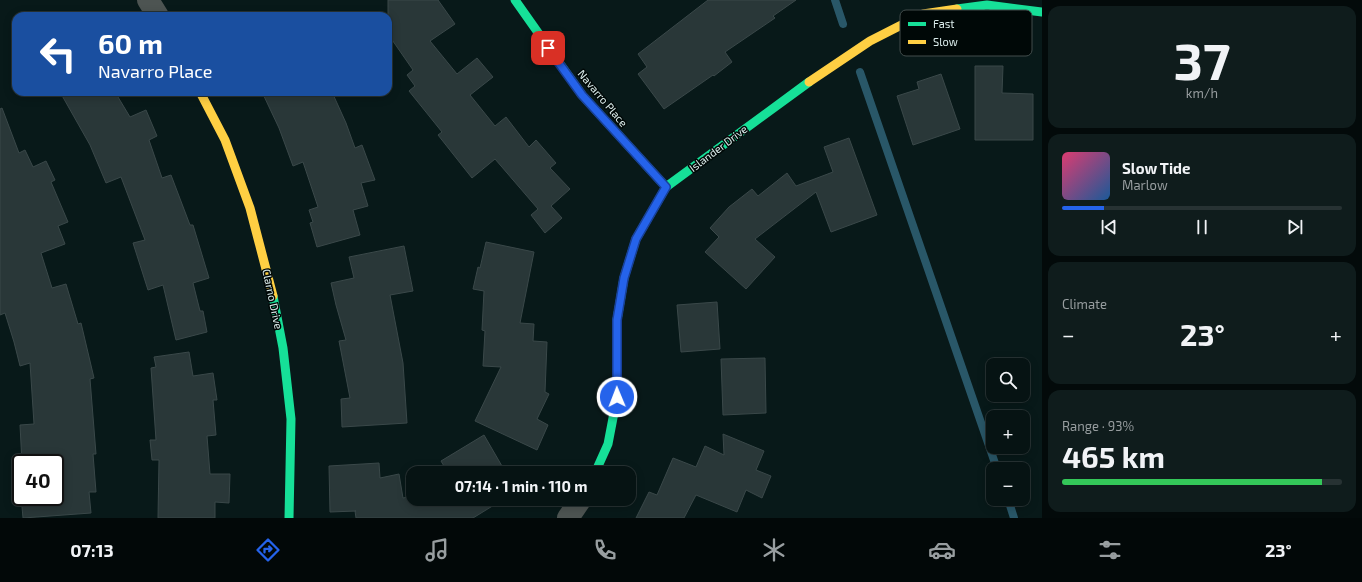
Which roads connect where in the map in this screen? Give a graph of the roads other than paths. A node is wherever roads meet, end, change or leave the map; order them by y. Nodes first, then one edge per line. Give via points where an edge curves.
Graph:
1 (148, 0) edge
2 (514, 0) edge
3 (952, 10) edge
4 (1026, 10) edge
5 (1032, 11) edge
6 (156, 12) edge
7 (1042, 12) edge
8 (900, 26) edge
9 (202, 96) edge
10 (666, 187) junction
11 (598, 466) edge
12 (577, 506) edge
13 (289, 518) edge
14 (568, 518) edge

1 - 6 street
2 - 10 street, Navarro Place via 582,95
3 - 4 street, Islander Drive via 987,5
5 - 7 street, Islander Drive
8 - 10 street, Islander Drive via 870,41 812,79
9 - 13 street, Clarno Drive via 228,147 250,208 270,283 283,348 291,419
10 - 11 street, Islander Drive via 636,239 624,278 617,320 617,397 608,444
12 - 14 street

